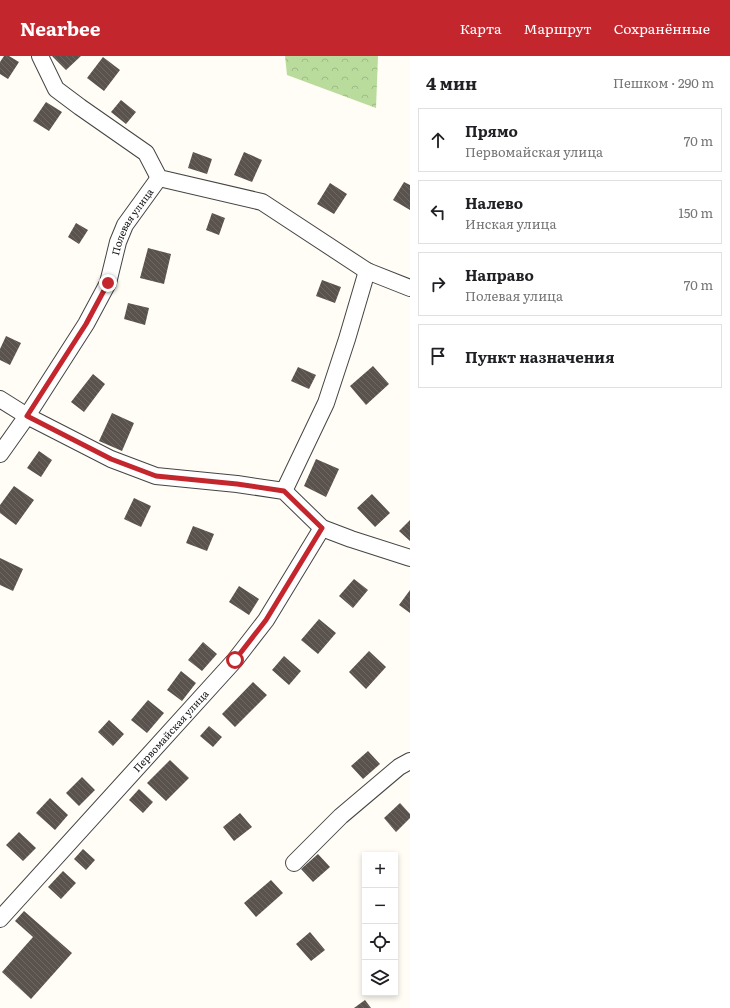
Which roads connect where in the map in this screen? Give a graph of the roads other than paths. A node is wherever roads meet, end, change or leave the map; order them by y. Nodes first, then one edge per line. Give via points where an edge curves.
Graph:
1 (40, 56) edge
2 (159, 178) junction
3 (367, 271) junction
4 (410, 288) edge
5 (0, 399) edge
6 (27, 416) junction
7 (0, 454) edge
8 (284, 491) junction
9 (322, 528) junction
10 (410, 558) edge
11 (410, 761) edge
12 (294, 863) dead end
13 (0, 918) edge

1 - 2 street via 56,89 146,153
2 - 3 street via 262,202
2 - 6 street, Полевая улица via 125,225 108,283 86,324
3 - 4 street
3 - 8 street via 326,404
5 - 6 street
6 - 7 street, Полевая улица
6 - 8 street via 111,459 156,476
8 - 9 street
9 - 10 street
9 - 13 street, Первомайская улица via 266,620 235,660
11 - 12 street via 399,767 341,816

